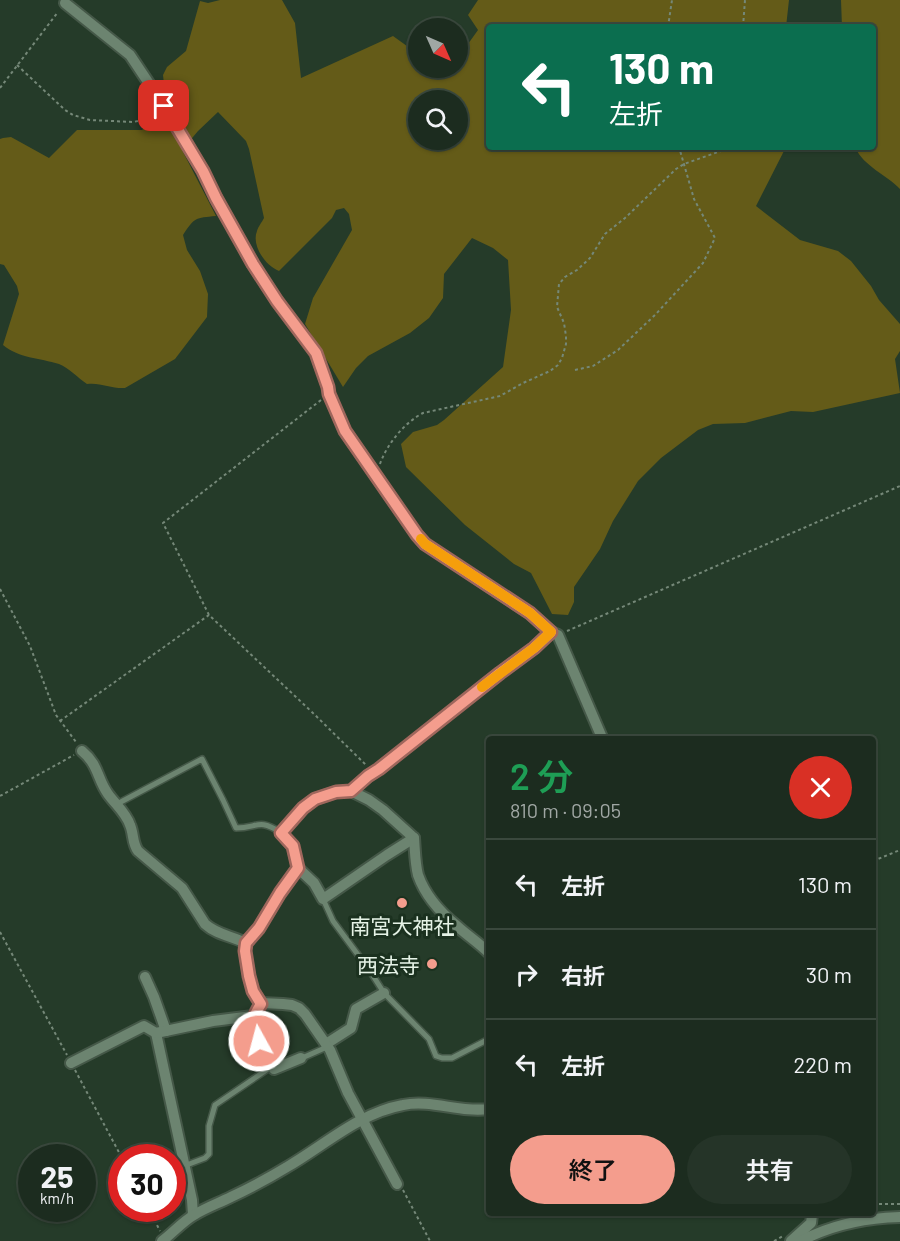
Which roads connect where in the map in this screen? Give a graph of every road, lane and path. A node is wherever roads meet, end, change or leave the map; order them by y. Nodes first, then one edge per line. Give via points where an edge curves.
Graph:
1 (672, 0) edge
2 (745, 0) edge
3 (65, 3) joint
4 (668, 24) edge
5 (743, 24) edge
6 (17, 65) junction
7 (0, 88) edge
8 (164, 106) junction
9 (680, 150) edge
10 (721, 150) edge
11 (684, 164) junction
12 (575, 370) dead end
13 (329, 394) junction
14 (376, 477) junction
15 (900, 486) edge
16 (0, 589) edge
17 (209, 615) junction
18 (555, 634) junction
19 (60, 721) junction
20 (601, 736) edge
21 (82, 751) junction
22 (373, 772) junction
23 (351, 791) junction
24 (0, 796) edge
25 (117, 804) junction
26 (281, 833) junction
27 (414, 838) junction
28 (900, 850) edge
29 (876, 860) edge
30 (298, 868) junction
31 (323, 899) junction
32 (0, 932) edge
33 (246, 943) junction
34 (486, 951) edge
35 (145, 977) dead end
36 (384, 993) junction
37 (261, 1004) junction
38 (253, 1016) junction
39 (161, 1032) junction
40 (486, 1042) edge
41 (327, 1045) junction
42 (301, 1059) joint
43 (71, 1063) junction
44 (271, 1066) junction
45 (486, 1109) edge
46 (362, 1118) junction
47 (114, 1144) edge
48 (180, 1144) edge
49 (186, 1165) edge
50 (186, 1174) edge
51 (397, 1184) joint
52 (876, 1204) edge
53 (900, 1204) edge
54 (193, 1215) junction
55 (812, 1216) edge
56 (900, 1217) edge
57 (155, 1222) edge
58 (163, 1240) edge
59 (430, 1241) edge
60 (791, 1241) edge
61 (801, 1241) edge

1 - 4 path
2 - 5 path
3 - 6 path
3 - 8 street via 130,55
6 - 7 path
6 - 8 path via 65,110 82,118 134,122
8 - 13 street via 253,264 316,353
9 - 11 path
10 - 11 path
11 - 12 path via 694,199 715,238 703,263 618,350 593,366
11 - 14 path via 605,234 590,258 559,284 557,307 564,323 566,344 558,365 500,396 415,417 393,441
13 - 14 street via 345,431
13 - 17 path via 163,522
14 - 18 street via 425,544 530,613
15 - 18 path
16 - 19 path via 30,646
17 - 19 path
17 - 22 path
18 - 20 street
18 - 22 street
19 - 21 path
21 - 24 path
21 - 25 street via 93,761 107,793
22 - 23 street
23 - 26 street via 315,799
23 - 27 street via 383,810
25 - 26 lane via 202,759 236,828 261,824
25 - 33 street via 130,824 135,846 182,888 205,924 215,932
26 - 30 street via 293,846
27 - 31 street
27 - 34 street via 418,874 430,898
28 - 29 path
30 - 31 street via 314,883
30 - 33 street
31 - 36 lane via 333,921
32 - 43 path
33 - 37 street via 249,976
35 - 39 street
36 - 40 lane via 429,1039 438,1057 452,1058
36 - 41 street via 356,1009 351,1028
37 - 38 street
37 - 41 street via 298,1008
38 - 39 street
38 - 44 street
39 - 43 street via 144,1026
39 - 48 street
41 - 42 lane
41 - 46 street
42 - 44 street via 274,1070
43 - 47 path
44 - 49 lane via 215,1105 209,1126 209,1154
45 - 46 street via 404,1104
46 - 51 street
46 - 54 street via 286,1168
50 - 54 street
51 - 59 path
52 - 53 path
54 - 58 street
55 - 60 street via 811,1223
56 - 61 street via 835,1226
57 - 58 path

